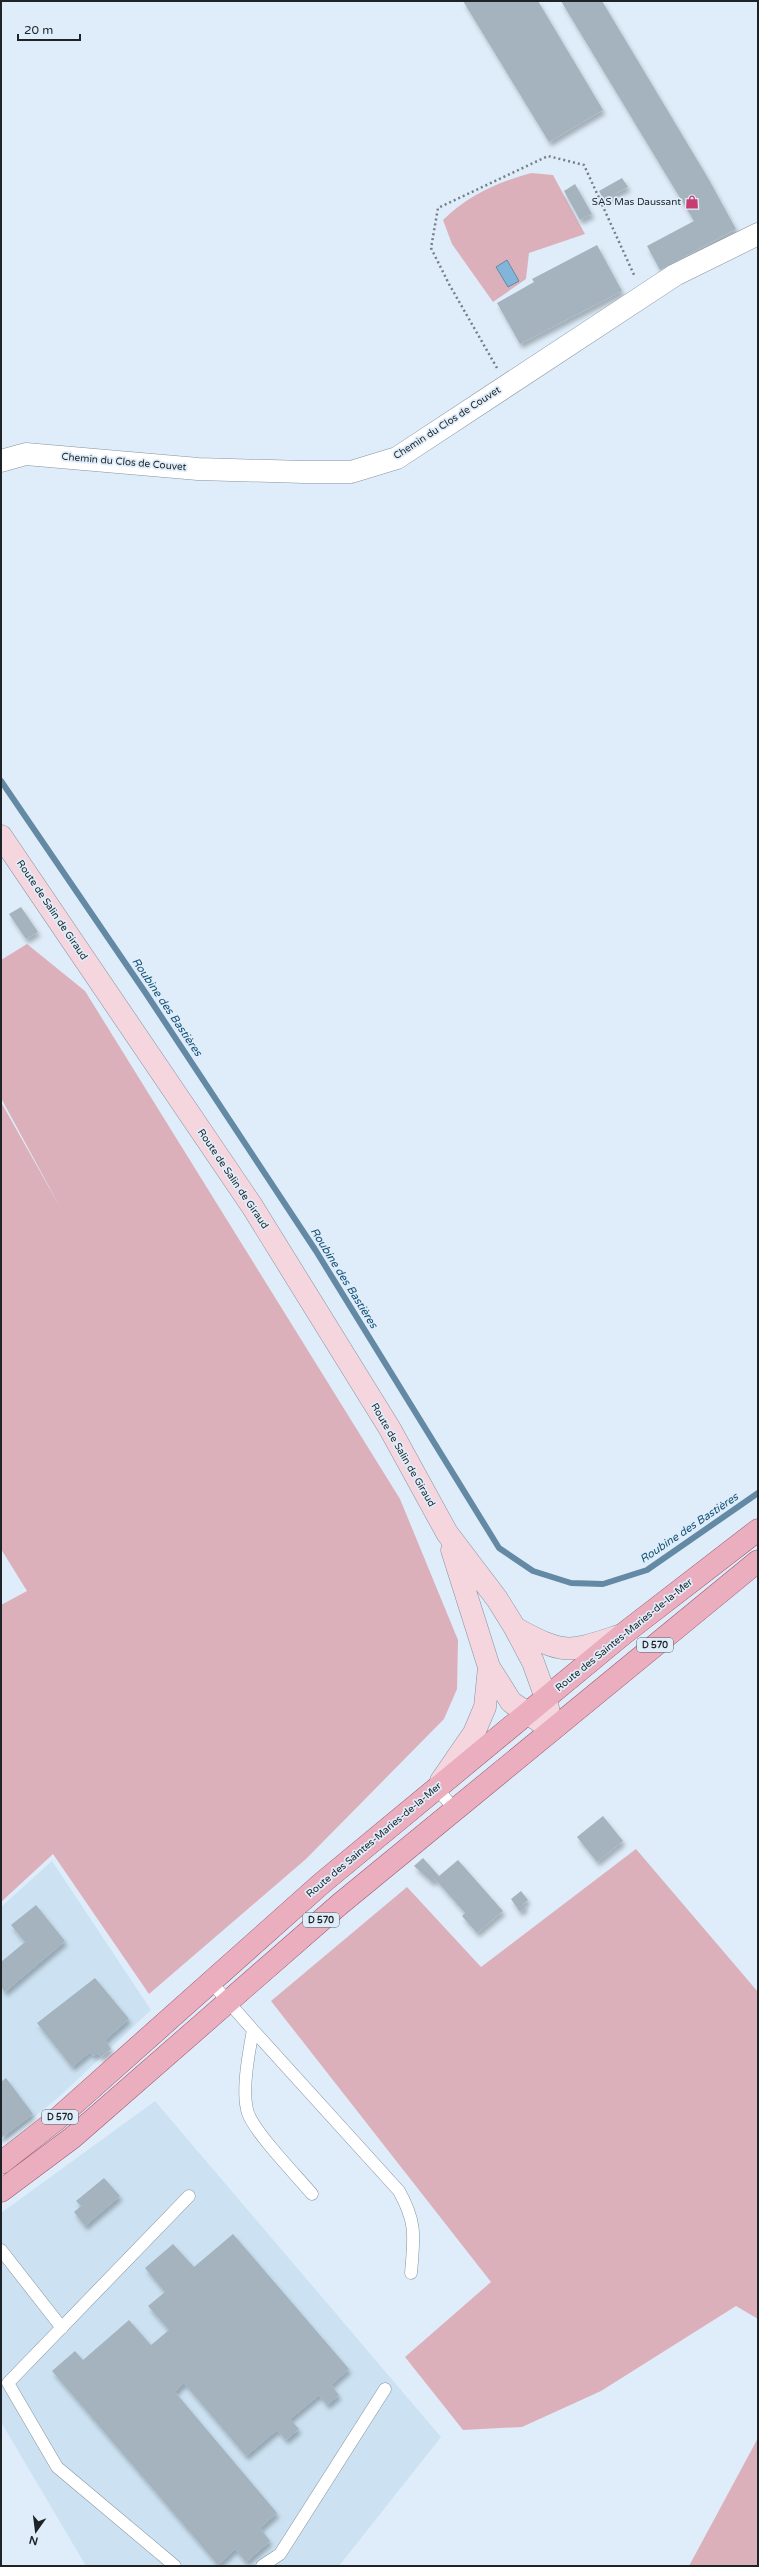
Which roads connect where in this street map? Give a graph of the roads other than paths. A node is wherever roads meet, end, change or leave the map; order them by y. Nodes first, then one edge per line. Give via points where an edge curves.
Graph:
1 (758, 234) edge
2 (1, 461) edge
3 (1, 836) edge
4 (758, 1530) edge
5 (447, 1533) junction
6 (758, 1561) edge
7 (515, 1628) junction
8 (622, 1635) junction
9 (489, 1667) junction
10 (546, 1698) junction
11 (526, 1714) junction
12 (552, 1729) junction
13 (436, 1788) junction
14 (454, 1809) junction
15 (210, 1981) junction
16 (228, 2002) junction
17 (157, 2030) junction
18 (253, 2030) junction
19 (175, 2049) junction
20 (56, 2120) junction
21 (72, 2138) junction
22 (1, 2163) edge
23 (1, 2190) edge
24 (312, 2194) dead end
25 (189, 2196) dead end
26 (1, 2250) edge
27 (411, 2273) dead end
28 (62, 2328) junction
29 (386, 2389) dead end
30 (175, 2566) edge
31 (262, 2566) edge

1 - 2 street, Chemin du Clos de Couvet via 675,274 397,458 351,472 198,469 26,454
3 - 5 main road, Route de Salin de Giraud via 252,1206 390,1429
4 - 8 main road, Route des Saintes-Maries-de-la-Mer / D 570
5 - 7 main road, Route de Salin de Giraud via 497,1599
5 - 9 main road, Route de Salin de Giraud
6 - 12 main road, D 570
7 - 8 main road, Route de Salin de Giraud via 547,1646 565,1650
7 - 10 main road, Route de Salin de Giraud via 533,1662
8 - 10 main road, Route des Saintes-Maries-de-la-Mer / D 570
9 - 11 main road, Route de Salin de Giraud via 504,1693
9 - 13 main road, Route de Salin de Giraud via 485,1707 474,1733
10 - 11 main road, Route des Saintes-Maries-de-la-Mer / D 570
10 - 12 main road, Route de Salin de Giraud
11 - 12 main road, Route de Salin de Giraud
11 - 13 main road, Route des Saintes-Maries-de-la-Mer / D 570
12 - 14 main road, D 570
13 - 14 lane
13 - 15 main road, Route des Saintes-Maries-de-la-Mer / D 570
14 - 16 main road, D 570
15 - 16 lane
15 - 17 main road, Route des Saintes-Maries-de-la-Mer / D 570
16 - 18 lane
16 - 19 main road, D 570
17 - 19 lane
17 - 20 main road, Route des Saintes-Maries-de-la-Mer / D 570
18 - 24 lane via 246,2095 248,2112 257,2128
18 - 27 lane via 399,2192 410,2212 414,2236
19 - 21 main road, D 570
20 - 21 lane
20 - 22 main road, Route des Saintes-Maries-de-la-Mer / D 570
21 - 23 main road, D 570
25 - 28 lane
26 - 28 lane
28 - 30 lane via 8,2383 57,2467
29 - 31 lane via 280,2554

